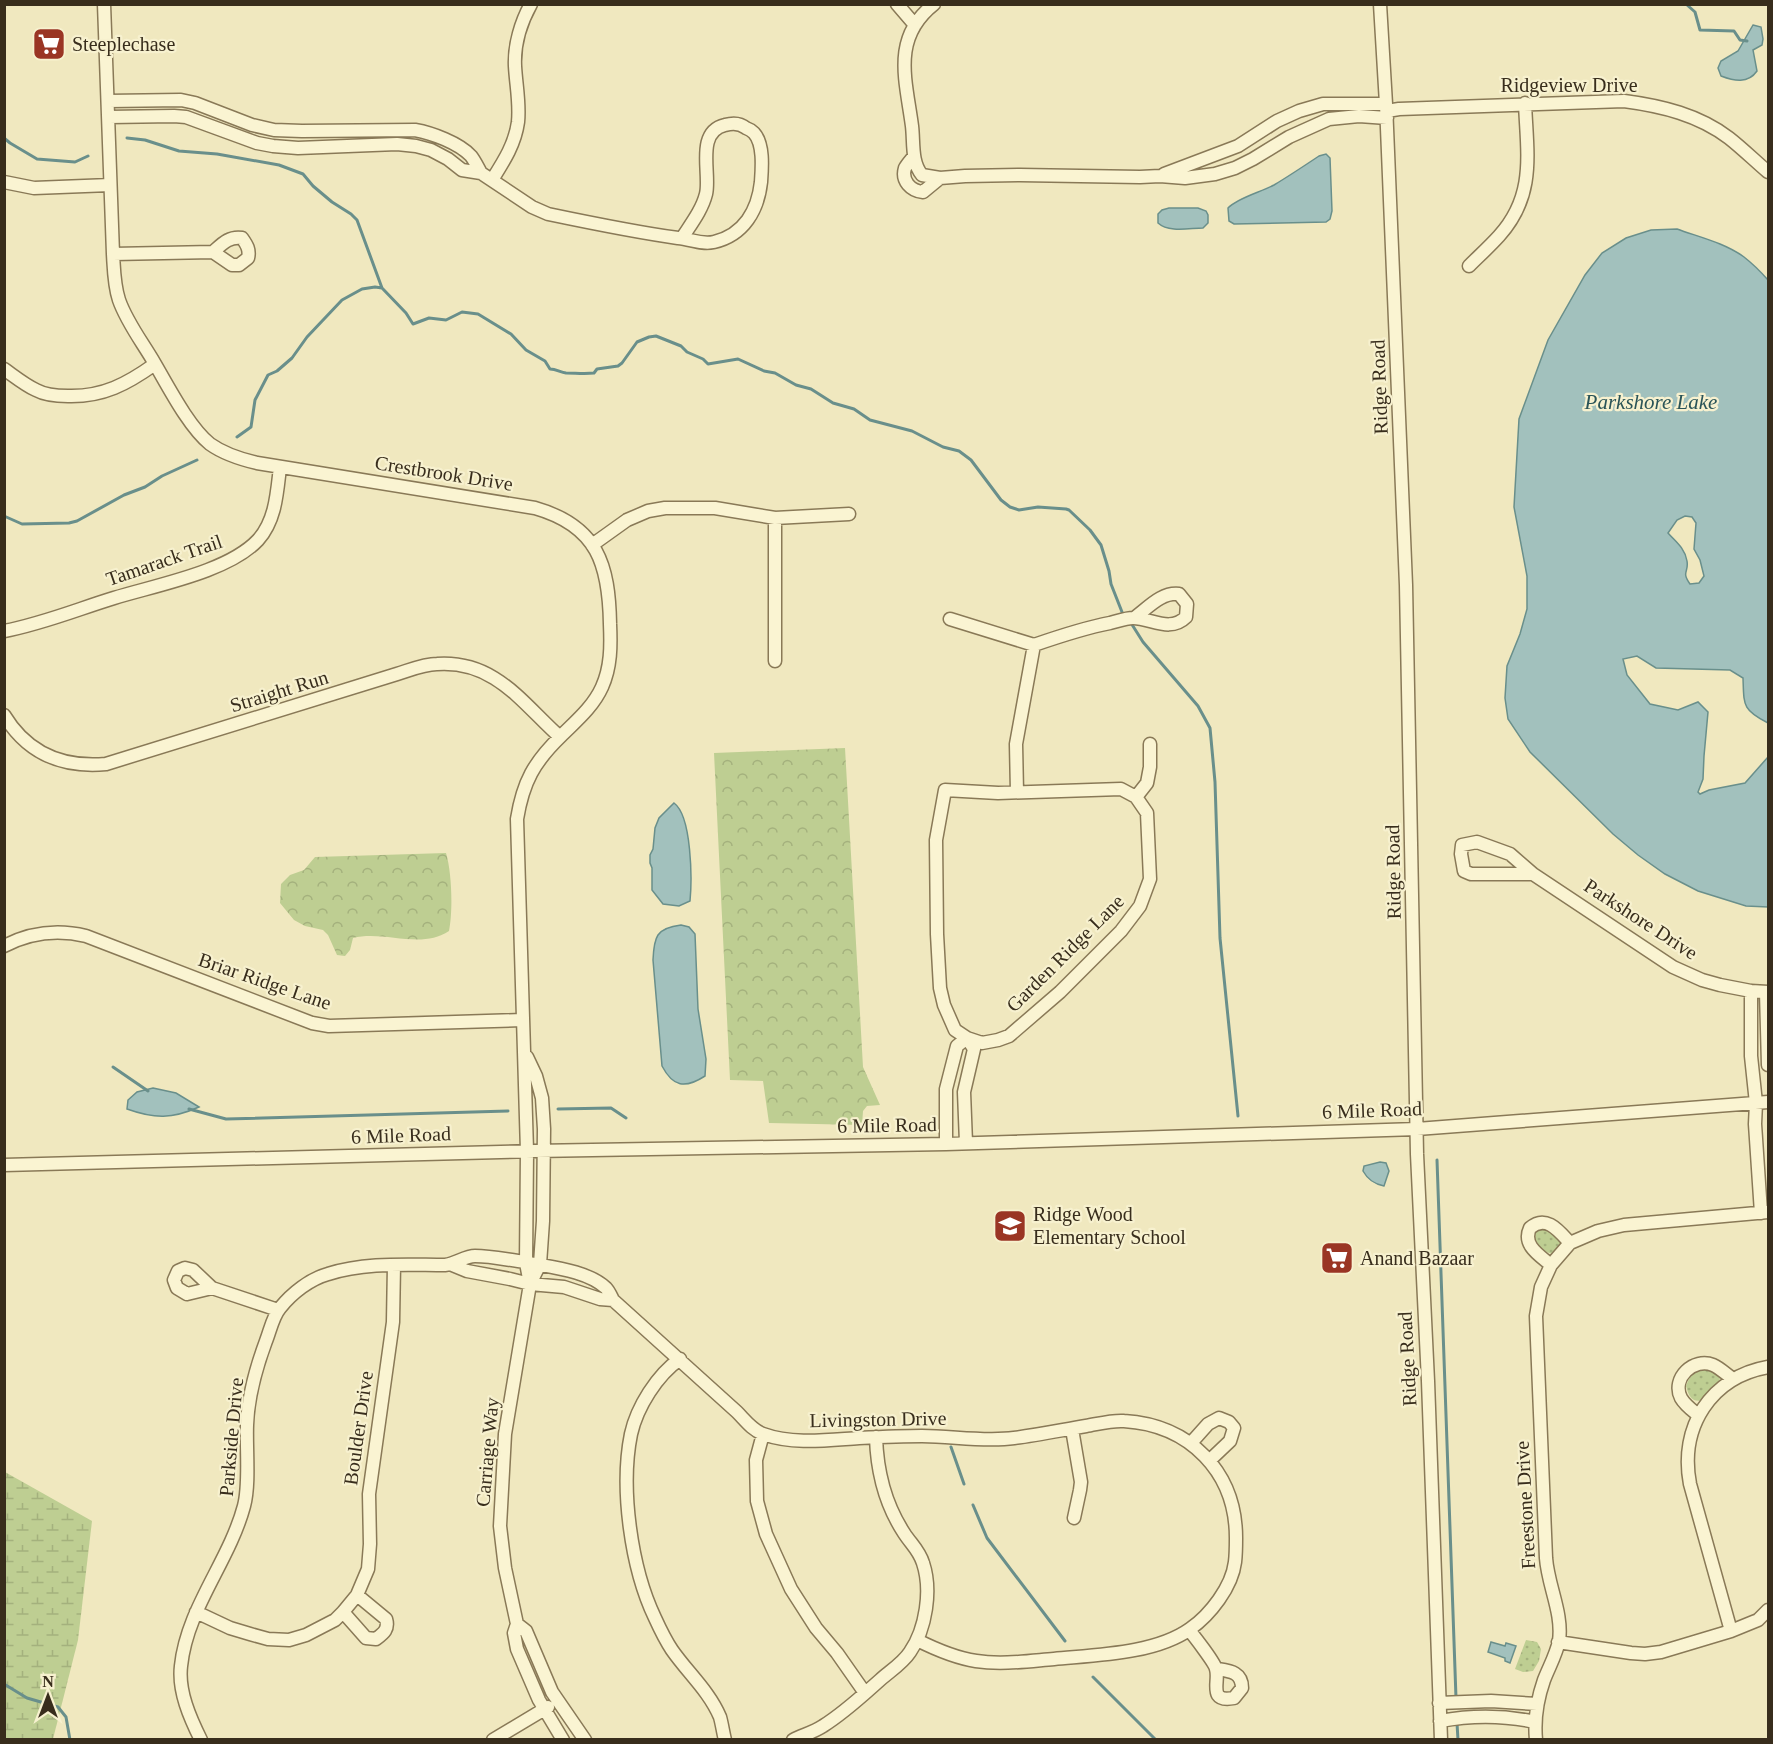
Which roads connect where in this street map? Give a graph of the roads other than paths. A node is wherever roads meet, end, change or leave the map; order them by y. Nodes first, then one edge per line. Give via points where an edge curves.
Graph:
1 (104, 4) edge
2 (531, 4) edge
3 (897, 4) edge
4 (934, 4) edge
5 (1380, 4) edge
6 (915, 25) junction
7 (108, 101) junction
8 (1525, 104) junction
9 (1387, 111) junction
10 (109, 117) junction
11 (398, 129) junction
12 (274, 130) junction
13 (1254, 138) junction
14 (397, 144) junction
15 (273, 146) junction
16 (1262, 154) junction
17 (914, 156) junction
18 (1768, 172) edge
19 (481, 173) junction
20 (1160, 176) junction
21 (940, 178) junction
22 (492, 180) junction
23 (4, 182) edge
24 (110, 185) junction
25 (682, 238) junction
26 (213, 252) dead end
27 (113, 254) junction
28 (1469, 266) dead end
29 (155, 364) junction
30 (4, 369) edge
31 (280, 467) junction
32 (849, 514) dead end
33 (775, 518) junction
34 (592, 545) junction
35 (1134, 618) dead end
36 (950, 619) dead end
37 (4, 631) edge
38 (1034, 645) junction
39 (775, 661) dead end
40 (4, 716) edge
41 (560, 737) junction
42 (1150, 744) dead end
43 (1017, 792) junction
44 (1136, 797) junction
45 (1533, 873) junction
46 (4, 946) edge
47 (1750, 991) junction
48 (1768, 992) edge
49 (522, 1020) junction
50 (967, 1038) junction
51 (525, 1051) junction
52 (1768, 1065) edge
53 (1762, 1103) edge
54 (1417, 1129) junction
55 (966, 1143) junction
56 (946, 1144) junction
57 (527, 1151) junction
58 (544, 1151) junction
59 (4, 1165) edge
60 (1765, 1212) edge
61 (1570, 1243) junction
62 (526, 1263) junction
63 (450, 1264) junction
64 (540, 1264) junction
65 (394, 1265) junction
66 (1551, 1266) junction
67 (531, 1284) junction
68 (212, 1288) dead end
69 (613, 1300) junction
70 (278, 1310) junction
71 (680, 1359) junction
72 (1768, 1367) edge
73 (1733, 1379) junction
74 (1698, 1415) junction
75 (1072, 1429) junction
76 (763, 1434) junction
77 (876, 1437) junction
78 (1191, 1443) junction
79 (1210, 1460) junction
80 (1074, 1518) dead end
81 (357, 1594) junction
82 (1768, 1610) edge
83 (196, 1612) junction
84 (343, 1612) junction
85 (517, 1624) junction
86 (1189, 1630) junction
87 (1731, 1631) junction
88 (917, 1640) junction
89 (1558, 1642) junction
90 (1216, 1670) dead end
91 (865, 1693) junction
92 (557, 1700) junction
93 (1439, 1703) junction
94 (1537, 1704) junction
95 (544, 1710) junction
96 (1440, 1721) junction
97 (1534, 1722) junction
98 (201, 1740) edge
99 (493, 1740) edge
100 (563, 1740) edge
101 (585, 1740) edge
102 (725, 1740) edge
103 (793, 1740) edge
104 (1441, 1740) edge
105 (1536, 1740) edge

1 - 7 street, Crestbrook Drive
2 - 22 street via 516,49 516,131 507,157
3 - 6 street
4 - 6 street
5 - 9 street, Ridge Road
6 - 17 street via 906,42 903,61
7 - 10 street, Crestbrook Drive
7 - 12 street via 188,101
8 - 9 street, Ridgeview Drive
8 - 18 street, Ridgeview Drive via 1624,101 1675,110 1728,137
8 - 28 street via 1528,164 1523,195 1507,226
9 - 13 street via 1323,104 1299,111
9 - 16 street via 1329,119 1289,136
9 - 54 street, Ridge Road via 1406,585
10 - 15 street via 186,117
10 - 24 street, Crestbrook Drive
11 - 12 street
11 - 14 street
11 - 19 street via 432,133 446,140 471,156
12 - 15 street
13 - 16 street
13 - 20 street
14 - 15 street
14 - 19 street via 431,150 462,170
16 - 20 street via 1215,174
17 - 21 street via 922,175
17 - 21 street via 904,175 908,186 923,192
19 - 22 street
20 - 21 street
22 - 25 street via 548,214
23 - 24 street via 34,188
24 - 27 street, Crestbrook Drive
25 - 25 street via 718,241 739,228 755,210 761,180 760,153 754,133 742,125 720,126 710,136 706,147 707,193
26 - 27 street
27 - 29 street, Crestbrook Drive via 119,302
29 - 30 street via 117,386 79,396 36,391
29 - 31 street, Crestbrook Drive via 210,444 228,455
31 - 34 street, Crestbrook Drive via 552,512 580,530
31 - 37 street, Tamarack Trail via 277,498 269,523 258,539 232,559
32 - 33 street
33 - 34 street via 716,508 665,508 627,520
33 - 39 street
34 - 41 street, Crestbrook Drive via 606,577 611,653 602,688 583,715
35 - 38 street via 1087,627
36 - 38 street
38 - 43 street via 1016,744
40 - 41 street, Straight Run via 23,739 49,756 75,765 106,764 397,674 443,664 468,666 495,677
41 - 49 street, Crestbrook Drive via 526,780 517,819
42 - 44 street via 1147,783
43 - 44 street via 1121,789
43 - 50 street via 945,790 936,840 940,988 955,1030
44 - 50 street, Garden Ridge Lane via 1147,813 1150,879 1140,906 1060,992 1009,1036 982,1043
45 - 45 street, Parkshore Drive via 1510,854 1488,844 1462,845 1464,871 1471,874
45 - 47 street, Parkshore Drive via 1673,967 1711,983
46 - 49 street, Briar Ridge Lane via 39,933 73,933 329,1026
47 - 48 street, Parkshore Drive
47 - 53 street via 1751,1056
48 - 52 street
49 - 51 street, Crestbrook Drive
50 - 55 street via 974,1049 964,1092
50 - 56 street via 957,1046 946,1089
51 - 57 street, Crestbrook Drive
51 - 58 street, Crestbrook Drive via 542,1098
53 - 54 street, 6 Mile Road
53 - 60 street via 1755,1124
54 - 55 street, 6 Mile Road
54 - 93 street, Ridge Road
55 - 56 street, 6 Mile Road
56 - 58 street, 6 Mile Road
57 - 58 street, 6 Mile Road
57 - 59 street, 6 Mile Road
57 - 62 street, Carriage Way
58 - 64 street, Carriage Way
60 - 61 street, Freestone Drive via 1624,1226 1598,1231
61 - 66 street, Freestone Drive
61 - 66 street via 1551,1224 1538,1223 1530,1228 1530,1247
62 - 63 street, Parkside Drive via 473,1256
62 - 64 street, Parkside Drive
62 - 67 street, Carriage Way
63 - 65 street, Parkside Drive
63 - 67 street, Parkside Drive
64 - 67 street, Carriage Way
64 - 69 street, Livingston Drive via 595,1281 606,1288
65 - 70 street, Parkside Drive via 324,1275 300,1288
65 - 81 street, Boulder Drive via 393,1322 369,1494 368,1569
66 - 89 street, Freestone Drive via 1541,1287 1536,1316 1546,1567 1558,1615
67 - 69 street, Livingston Drive via 564,1287
67 - 85 street, Carriage Way via 505,1434 500,1526
68 - 70 street
69 - 71 street, Livingston Drive
70 - 83 street, Parkside Drive via 252,1387 244,1505
71 - 76 street, Livingston Drive
71 - 102 street via 652,1387 631,1433 626,1490 633,1548 654,1616 672,1649 710,1698
72 - 73 street
73 - 74 street
73 - 74 street via 1714,1365 1696,1364 1687,1370 1681,1378 1680,1393
74 - 87 street via 1690,1440 1688,1474
75 - 77 street, Livingston Drive via 1012,1438
75 - 78 street, Livingston Drive via 1123,1420 1152,1425
75 - 80 street via 1080,1482
76 - 77 street, Livingston Drive via 811,1442
76 - 91 street via 756,1460 757,1500 766,1534 791,1589
77 - 88 street via 876,1458 885,1494 892,1512 915,1545 927,1576 925,1612
78 - 79 street, Livingston Drive
78 - 79 street via 1208,1424 1219,1418 1229,1422 1234,1428 1230,1441
79 - 86 street, Livingston Drive via 1229,1497 1236,1532 1235,1565 1213,1608
81 - 84 street, Boulder Drive
81 - 84 street via 386,1619 385,1633 376,1639 366,1638
82 - 87 street via 1758,1620
83 - 84 street, Boulder Drive via 230,1628 268,1639 289,1640 323,1627
83 - 98 street, Parkside Drive via 180,1669 191,1721
85 - 92 street, Carriage Way via 526,1631
85 - 95 street, Carriage Way via 517,1649
86 - 88 street, Livingston Drive via 1143,1648 994,1663 967,1660
86 - 90 street
87 - 89 street via 1645,1654
88 - 91 street via 910,1653
89 - 94 street, Freestone Drive
91 - 103 street via 836,1718
92 - 95 street
92 - 101 street, Carriage Way
93 - 94 street
93 - 96 street, Ridge Road
94 - 97 street, Freestone Drive
95 - 99 street
95 - 100 street, Carriage Way
96 - 97 street via 1492,1716
96 - 104 street, Ridge Road
97 - 105 street, Freestone Drive

